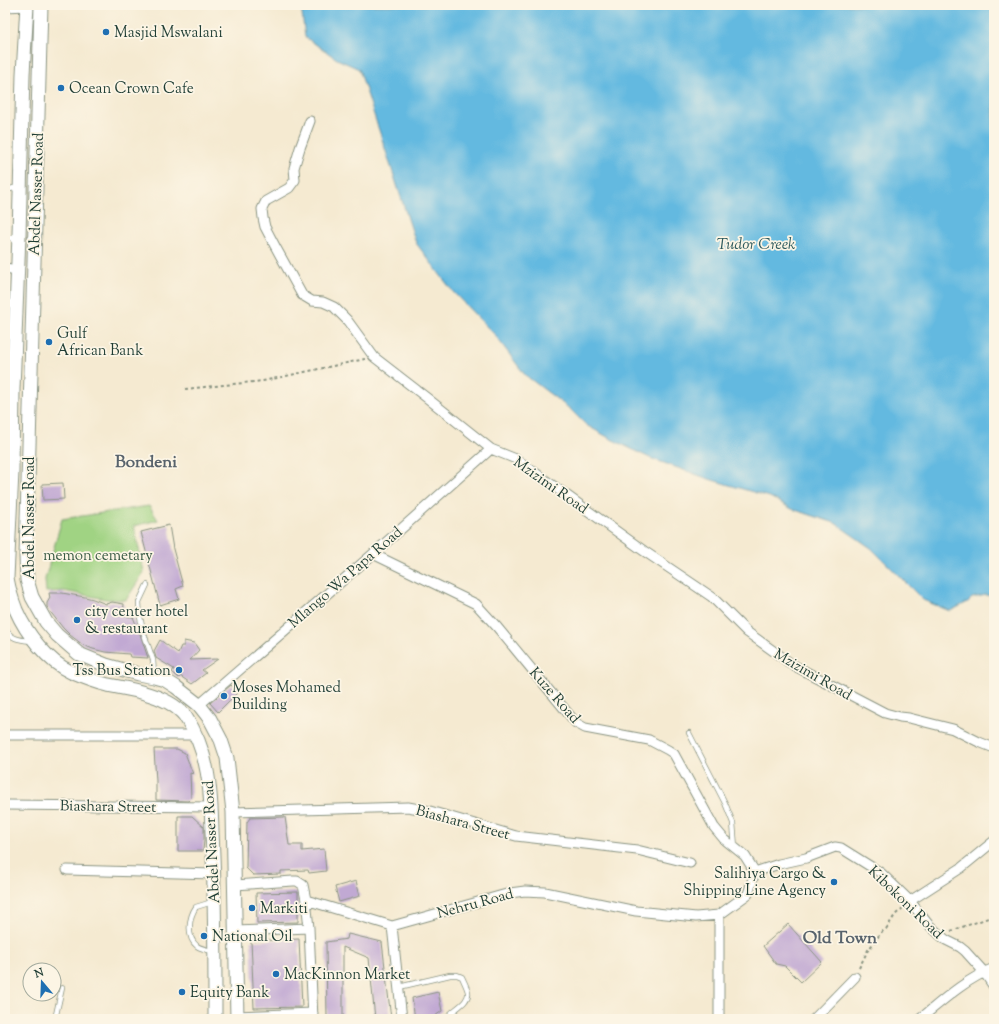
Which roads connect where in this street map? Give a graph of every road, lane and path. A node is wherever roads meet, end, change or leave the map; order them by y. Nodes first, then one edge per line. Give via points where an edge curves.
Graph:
1 (27, 5) edge
2 (41, 5) edge
3 (5, 7) edge
4 (310, 121) dead end
5 (20, 186) junction
6 (5, 190) edge
7 (19, 209) junction
8 (35, 212) junction
9 (5, 236) edge
10 (18, 240) junction
11 (11, 269) edge
12 (16, 321) junction
13 (33, 321) junction
14 (374, 357) junction
15 (185, 389) dead end
16 (491, 449) junction
17 (373, 554) junction
18 (6, 579) edge
19 (147, 585) dead end
20 (9, 603) edge
21 (5, 628) edge
22 (35, 641) junction
23 (154, 677) junction
24 (199, 705) junction
25 (689, 733) dead end
26 (5, 735) edge
27 (195, 735) junction
28 (994, 748) edge
29 (5, 805) edge
30 (211, 807) junction
31 (233, 812) junction
32 (994, 841) edge
33 (735, 847) junction
34 (690, 863) dead end
35 (67, 870) dead end
36 (755, 872) junction
37 (214, 874) junction
38 (235, 885) junction
39 (306, 900) junction
40 (910, 901) junction
41 (214, 902) junction
42 (719, 916) junction
43 (994, 916) edge
44 (392, 926) junction
45 (309, 928) junction
46 (236, 931) junction
47 (940, 935) junction
48 (215, 951) junction
49 (994, 968) edge
50 (984, 972) junction
51 (855, 977) joint
52 (399, 987) junction
53 (994, 987) edge
54 (59, 1002) edge
55 (313, 1016) edge
56 (237, 1017) edge
57 (55, 1019) edge
58 (215, 1019) edge
59 (402, 1019) edge
60 (446, 1019) edge
61 (719, 1019) edge
62 (814, 1019) edge
63 (920, 1019) edge

1 - 3 street
1 - 5 main road, Abdel Nasser Road
2 - 8 main road, Abdel Nasser Road
4 - 14 street, Mzizimi Road via 294,168 295,180 289,188 266,201 262,209 263,218 302,295 334,307 347,320
5 - 6 lane
5 - 7 main road, Abdel Nasser Road
7 - 8 main road
7 - 10 main road, Abdel Nasser Road
8 - 13 main road, Abdel Nasser Road
9 - 10 lane
10 - 11 main road, Abdel Nasser Road
11 - 12 main road, Abdel Nasser Road
12 - 13 main road
12 - 18 main road, Abdel Nasser Road
13 - 23 main road, Abdel Nasser Road via 26,556 27,580 31,592 46,622 79,654 106,665
14 - 15 path via 263,381
14 - 16 street, Mzizimi Road
16 - 17 street, Mlango Wa Papa Road
16 - 28 street, Mzizimi Road via 516,459 712,597 747,632 793,666 885,713 952,729
17 - 24 street, Mlango Wa Papa Road
17 - 33 street, Kuze Road via 476,604 576,723 585,728 649,740 674,754 714,827 724,840
18 - 20 main road, Abdel Nasser Road
19 - 23 lane via 139,602 140,617 153,660
20 - 22 main road, Abdel Nasser Road
21 - 22 lane via 19,640
22 - 27 main road, Abdel Nasser Road via 51,659 69,671 156,696 184,715
23 - 24 main road, Abdel Nasser Road via 165,680
24 - 31 main road, Abdel Nasser Road via 210,719 227,758
25 - 33 lane via 725,803 733,823
26 - 27 street
27 - 30 main road, Abdel Nasser Road via 206,766
29 - 30 street, Biashara Street
30 - 37 main road, Abdel Nasser Road
31 - 34 street, Biashara Street via 408,808 430,811 516,836 636,850
31 - 38 main road, Abdel Nasser Road
32 - 40 street via 961,868
33 - 36 street, Kuze Road via 745,856
35 - 37 street
36 - 40 street, Kibokoni Road via 835,847 841,848 881,873
36 - 42 street via 748,894
37 - 41 main road, Abdel Nasser Road
38 - 39 street via 297,881 303,885
38 - 46 main road, Abdel Nasser Road
39 - 44 street
39 - 45 street
40 - 47 street, Kibokoni Road
40 - 51 path via 895,915 868,950
41 - 48 main road, Abdel Nasser Road
41 - 48 lane via 196,907 189,927 192,941 198,947
42 - 44 street, Nehru Road via 696,917 636,911 545,892 525,891
42 - 61 street
43 - 47 path
44 - 52 street
45 - 46 street
45 - 55 street
46 - 56 main road, Abdel Nasser Road
47 - 50 street, Kibokoni Road via 965,951
48 - 58 main road, Abdel Nasser Road
49 - 50 street
50 - 53 street, Kibokoni Road
50 - 63 street via 949,995
51 - 62 street
52 - 59 street
52 - 60 lane via 450,975 462,977 468,998
54 - 57 lane
55 - 56 street

